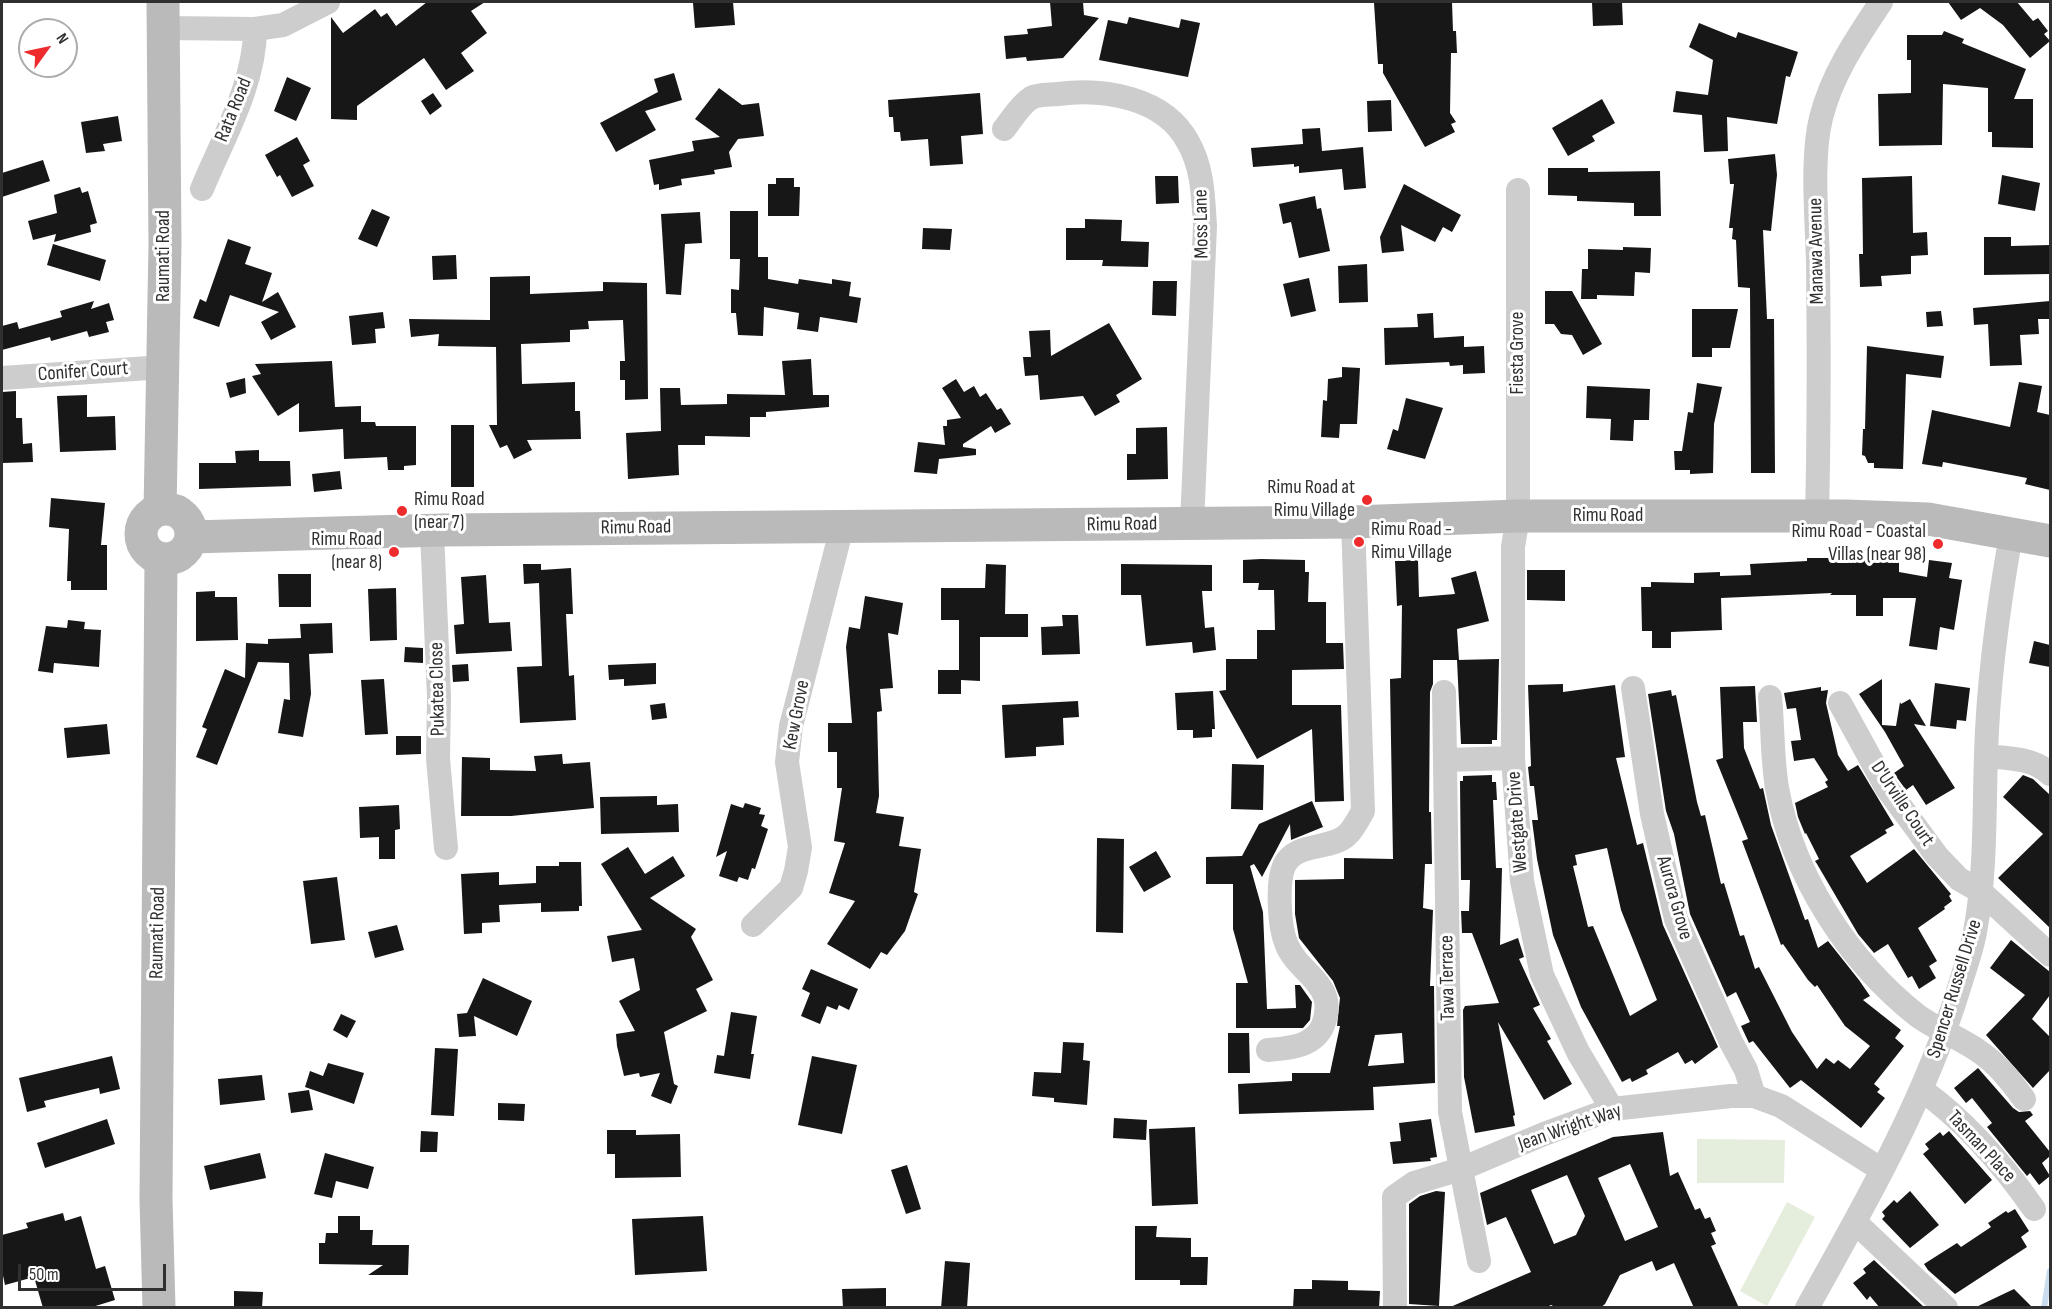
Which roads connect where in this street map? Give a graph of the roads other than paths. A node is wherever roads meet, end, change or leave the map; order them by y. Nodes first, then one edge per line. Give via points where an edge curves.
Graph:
1 (328, 2) edge
2 (1881, 2) edge
3 (163, 15) edge
4 (255, 29) junction
5 (1004, 129) dead end
6 (202, 189) dead end
7 (1518, 190) dead end
8 (164, 367) junction
9 (2, 378) edge
10 (160, 510) junction
11 (1518, 516) junction
12 (1818, 517) junction
13 (1353, 522) junction
14 (1192, 524) junction
15 (842, 527) junction
16 (432, 531) junction
17 (2011, 535) junction
18 (191, 537) junction
19 (2050, 542) edge
20 (161, 560) junction
21 (1633, 688) dead end
22 (1444, 692) dead end
23 (1770, 697) dead end
24 (1840, 703) dead end
25 (1986, 756) junction
26 (1513, 758) junction
27 (1445, 760) junction
28 (2050, 774) edge
29 (446, 848) dead end
30 (1980, 891) junction
31 (753, 925) dead end
32 (2050, 955) edge
33 (1946, 1031) junction
34 (1268, 1050) dead end
35 (1922, 1090) junction
36 (1754, 1096) junction
37 (2024, 1099) dead end
38 (1612, 1109) junction
39 (1461, 1169) junction
40 (1882, 1170) junction
41 (2034, 1209) dead end
42 (1855, 1222) junction
43 (1479, 1261) dead end
44 (159, 1308) edge
45 (1395, 1308) edge
46 (1807, 1308) edge
47 (1946, 1308) edge

1 - 4 street via 283,25
2 - 12 street, Manawa Avenue via 1846,54 1820,121 1816,175
3 - 4 street
3 - 8 main road, Raumati Road
4 - 6 street, Rata Road via 250,72
5 - 14 street, Moss Lane via 1033,97 1072,92 1123,95 1169,119 1188,141 1202,177 1205,226
7 - 11 street, Fiesta Grove
8 - 9 street, Conifer Court
8 - 10 main road, Raumati Road
10 - 18 main road via 183,516
10 - 20 main road via 146,519 141,535 146,551
11 - 12 main road, Rimu Road
11 - 13 main road, Rimu Road
11 - 26 street, Westgate Drive via 1513,547
12 - 17 main road, Rimu Road via 1928,519
13 - 14 main road, Rimu Road
13 - 34 street via 1364,811 1348,836 1302,850 1285,863 1278,885 1286,944 1325,992 1329,1010 1313,1039 1298,1046
14 - 15 main road, Rimu Road
15 - 16 main road, Rimu Road
15 - 31 street, Kew Grove via 791,726 788,762 800,847 796,872 791,888
16 - 18 main road, Rimu Road
16 - 29 street, Pukatea Close via 440,697 438,759
17 - 19 main road, Rimu Road
17 - 25 street, Spencer Russell Drive via 1993,636
18 - 20 main road via 181,555
20 - 44 main road, Raumati Road via 156,1187
21 - 36 street, Aurora Grove via 1652,814 1676,919 1746,1070
22 - 27 street, Tawa Terrace
23 - 33 street via 1777,788 1795,849 1812,884 1846,942 1877,979 1921,1018
24 - 30 street, D'Urville Court via 1886,787 1936,856 1959,879
25 - 28 street via 2018,759
25 - 30 street, Spencer Russell Drive via 1987,816
26 - 27 street
26 - 38 street, Westgate Drive via 1522,881 1542,975 1578,1052
27 - 39 street, Tawa Terrace via 1450,1112
30 - 32 street, D'Urville Court
30 - 33 street, Spencer Russell Drive via 1975,933
33 - 35 street, Spencer Russell Drive
33 - 37 street via 1999,1067
35 - 40 street, Spencer Russell Drive
35 - 41 street, Tasman Place via 1945,1107
36 - 38 street, Jean Wright Way
36 - 40 street, Jean Wright Way via 1789,1110
38 - 39 street, Jean Wright Way
39 - 43 street, Tawa Terrace
39 - 45 street, Jean Wright Way via 1414,1183 1394,1197
40 - 42 street, Spencer Russell Drive
42 - 46 street, Spencer Russell Drive
42 - 47 street

